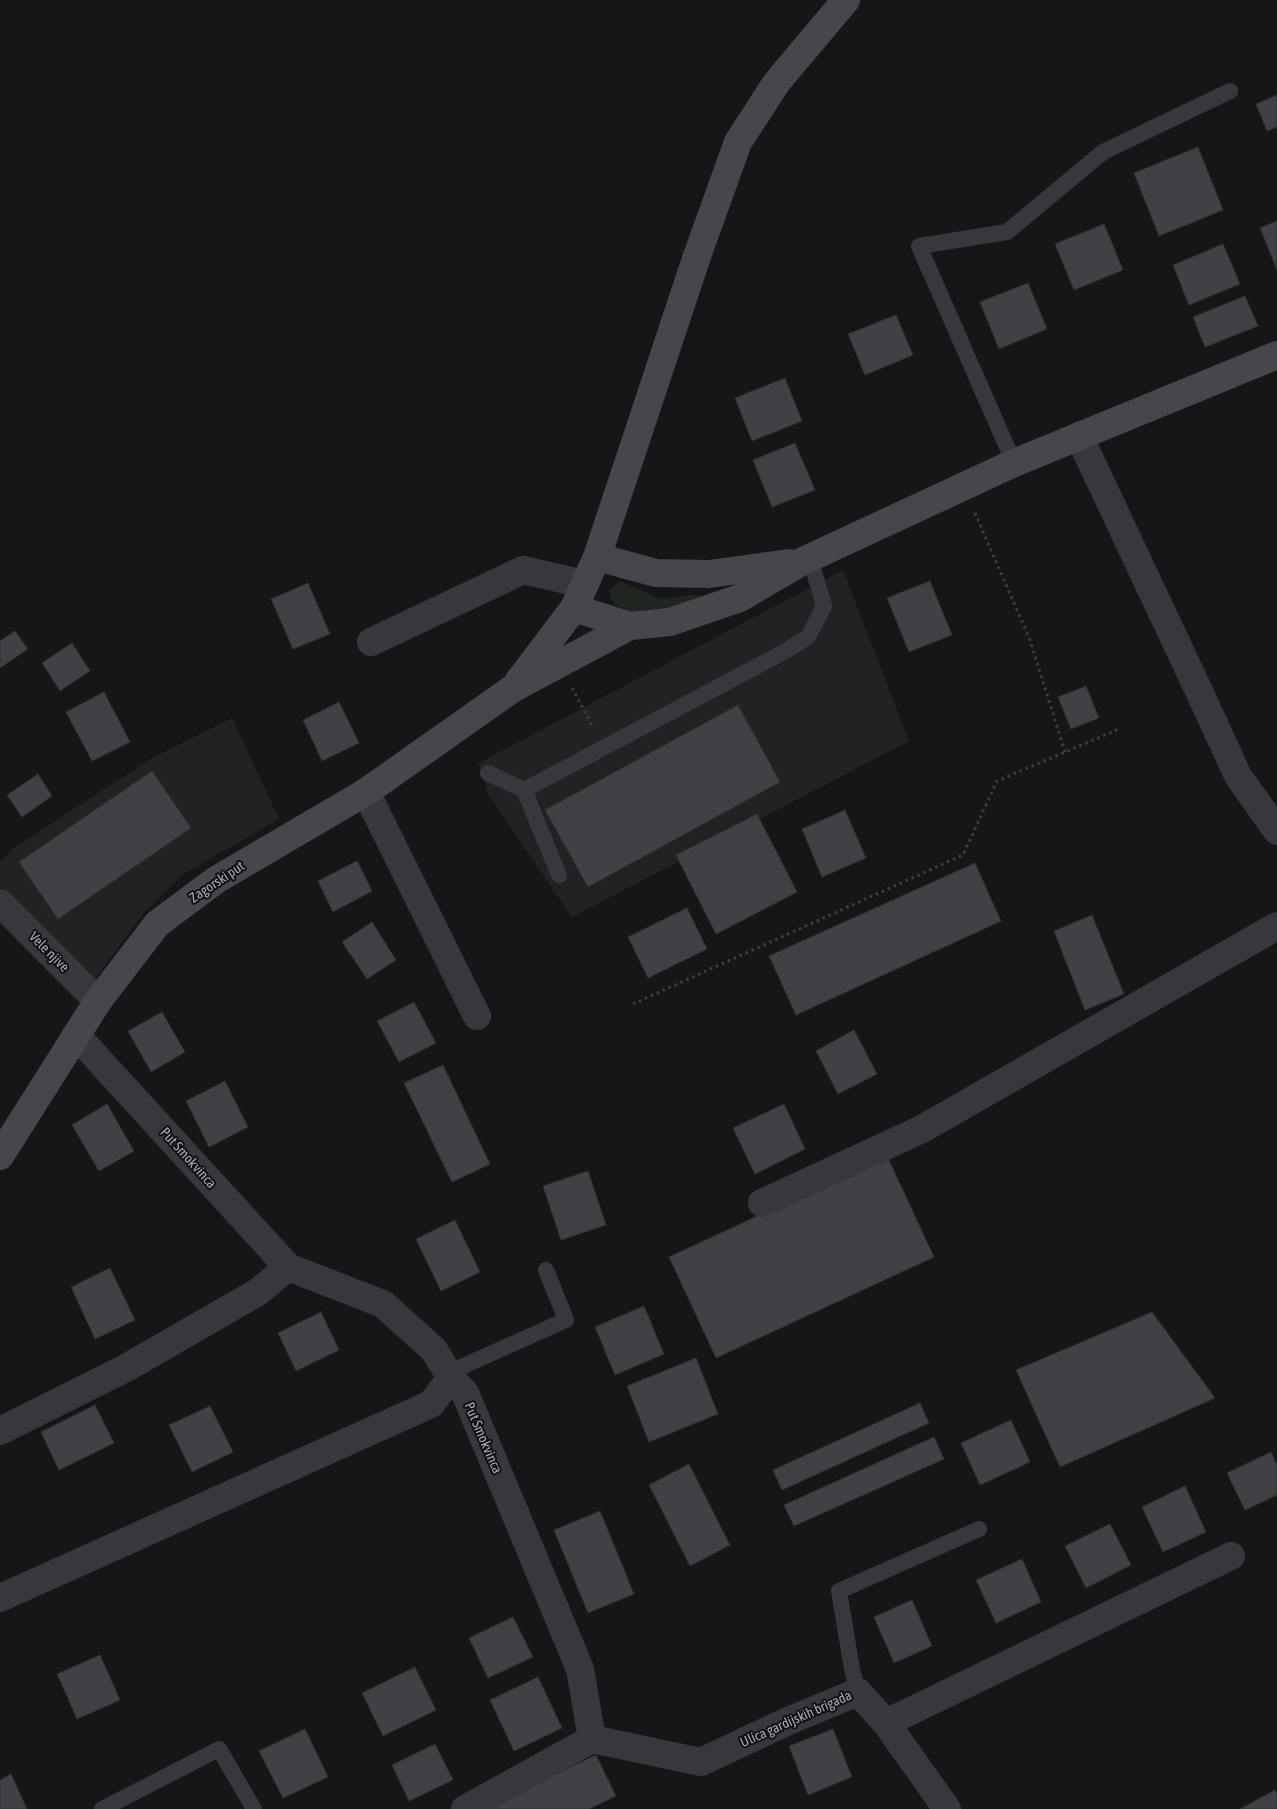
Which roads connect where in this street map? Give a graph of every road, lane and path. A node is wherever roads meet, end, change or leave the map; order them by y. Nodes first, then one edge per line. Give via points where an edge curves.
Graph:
1 (846, 0) edge
2 (1230, 91) dead end
3 (1277, 355) edge
4 (1079, 436) junction
5 (1014, 463) junction
6 (963, 486) junction
7 (597, 556) junction
8 (806, 559) junction
9 (584, 584) junction
10 (574, 608) junction
11 (630, 626) junction
12 (371, 642) dead end
13 (512, 689) junction
14 (576, 695) dead end
15 (586, 714) dead end
16 (1119, 730) dead end
17 (1065, 752) junction
18 (488, 773) dead end
19 (524, 790) junction
20 (366, 792) junction
21 (1277, 831) edge
22 (559, 875) dead end
23 (0, 902) edge
24 (1277, 926) edge
25 (98, 1000) junction
26 (633, 1004) dead end
27 (477, 1016) dead end
28 (76, 1034) junction
29 (0, 1156) edge
30 (762, 1203) dead end
31 (288, 1267) junction
32 (546, 1270) dead end
33 (451, 1378) junction
34 (0, 1431) edge
35 (979, 1529) dead end
36 (1231, 1556) dead end
37 (0, 1598) edge
38 (858, 1692) junction
39 (886, 1723) junction
40 (592, 1739) junction
41 (102, 1809) edge
42 (254, 1809) edge
43 (465, 1809) edge
44 (947, 1809) edge

1 - 7 main road via 777,82 738,142
2 - 5 lane via 1103,152 1007,232 919,246
3 - 4 main road
4 - 5 main road
4 - 21 street via 1238,776
5 - 6 main road
6 - 8 main road
6 - 17 path via 1030,640
7 - 8 main road via 656,573 709,574
7 - 9 main road
8 - 11 main road via 740,598 670,622
8 - 19 lane via 824,606 808,637 782,654
9 - 10 main road
9 - 12 street via 523,570
10 - 11 main road
10 - 13 main road
11 - 13 main road
13 - 20 main road, Zagorski put
14 - 15 path
16 - 17 path
17 - 26 path via 997,782 963,855
18 - 19 lane
19 - 22 lane
20 - 25 main road, Zagorski put via 216,880 158,924
20 - 27 street
23 - 25 street, Vele njive
24 - 30 street via 922,1129
25 - 28 main road, Zagorski put
28 - 29 main road, Zagorski put
28 - 31 street, Put Smokvinca
31 - 33 street, Put Smokvinca via 383,1304 434,1350
31 - 34 street via 258,1292 126,1368
32 - 33 lane via 566,1320 461,1367
33 - 37 street via 431,1404
33 - 40 street, Put Smokvinca via 464,1393 580,1669
35 - 38 lane via 838,1591
36 - 39 street
38 - 39 street, Ulica gardijskih brigada
38 - 40 street, Ulica gardijskih brigada via 701,1762
39 - 44 street, Ulica gardijskih brigada
40 - 43 street
41 - 42 lane via 219,1749

